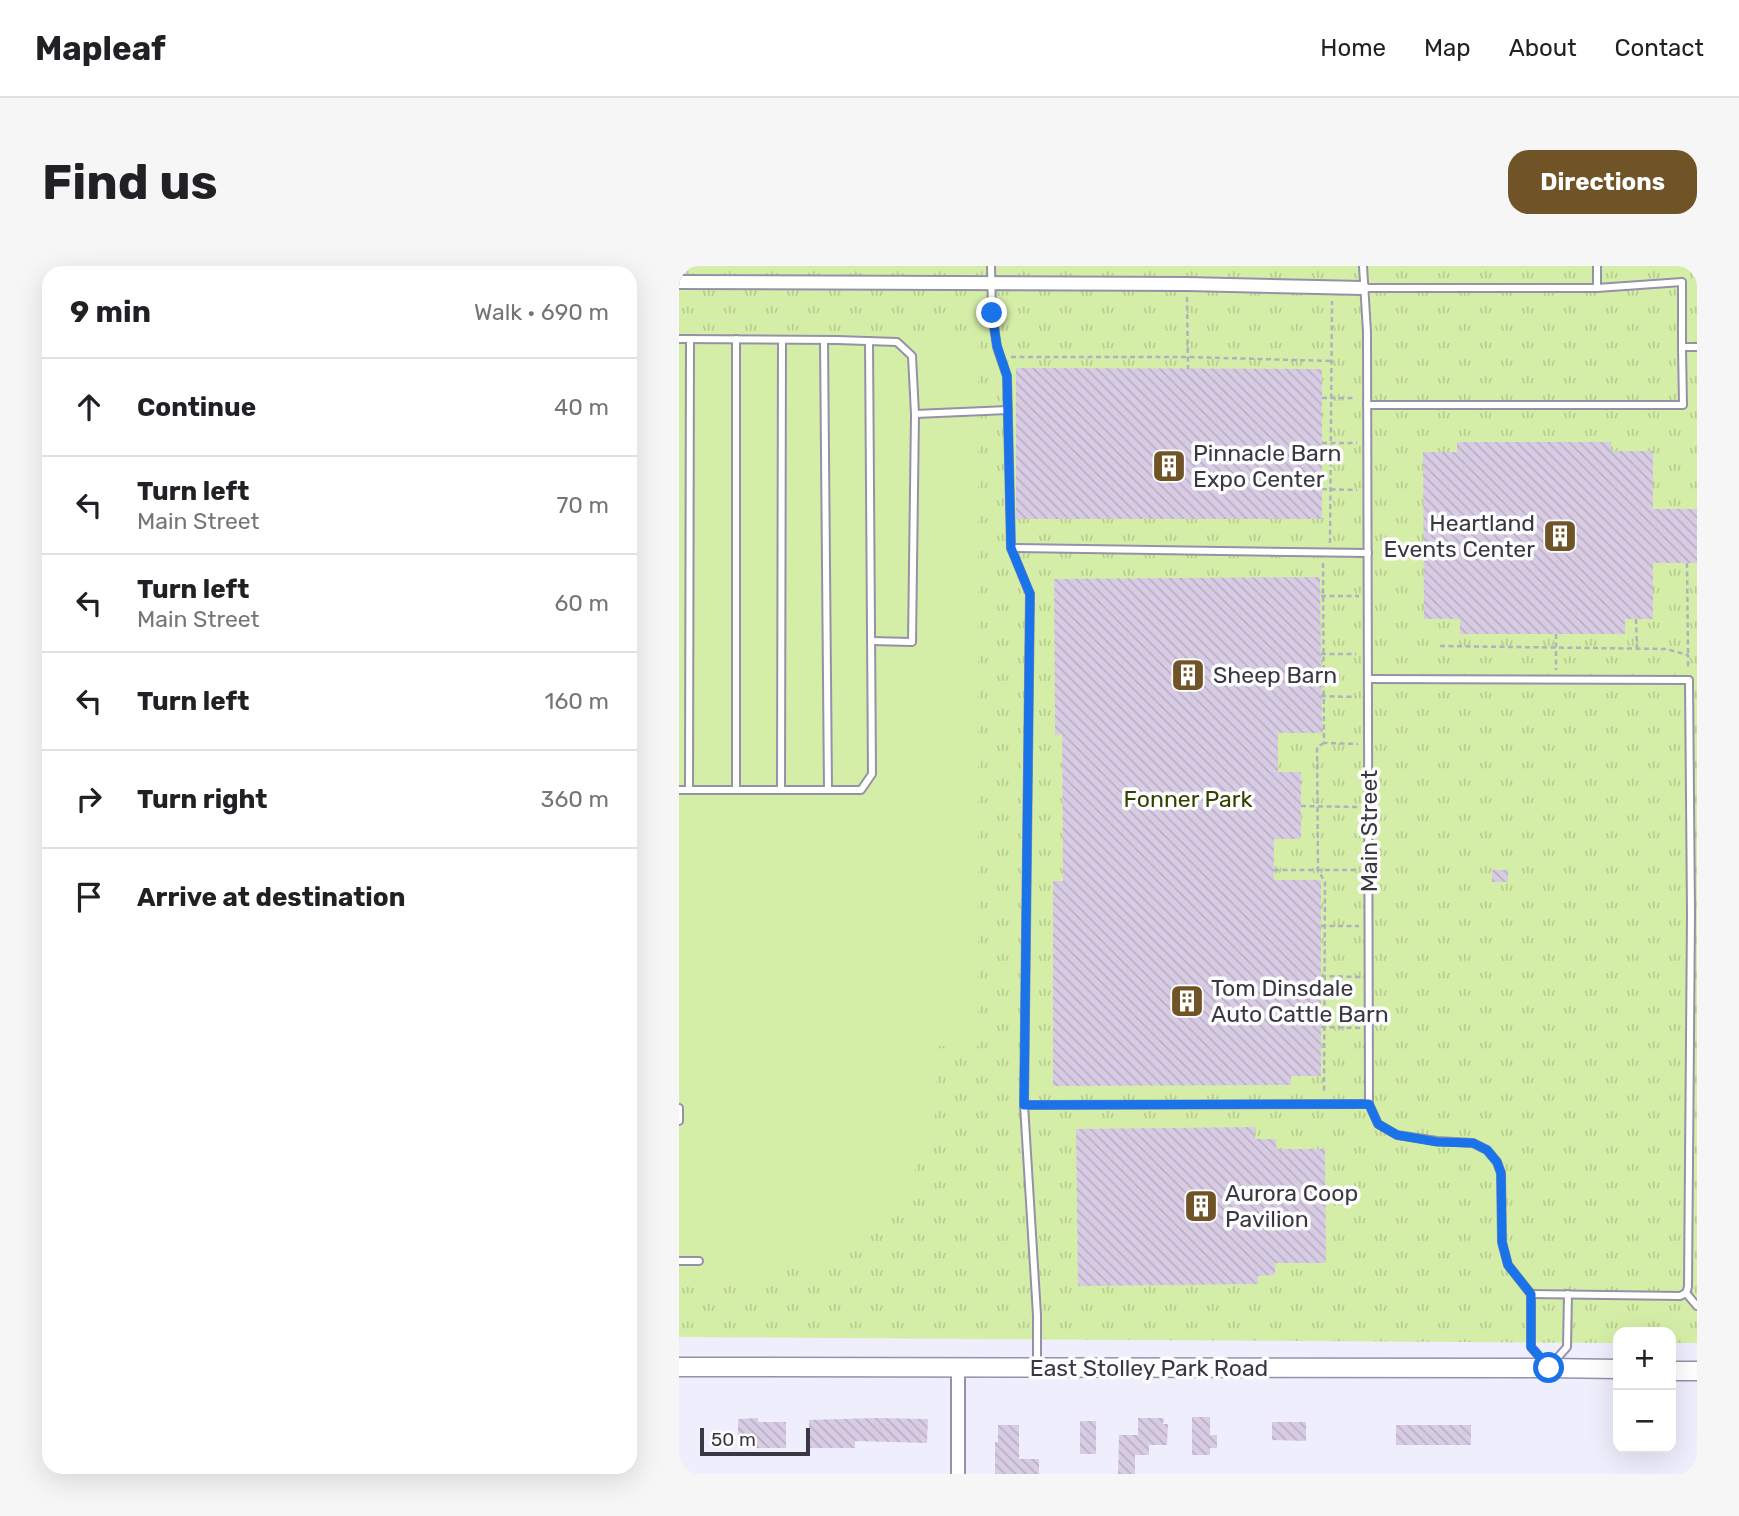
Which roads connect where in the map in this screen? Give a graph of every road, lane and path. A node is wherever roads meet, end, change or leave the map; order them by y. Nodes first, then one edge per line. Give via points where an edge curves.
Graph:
1 (991, 266) edge
2 (1363, 266) edge
3 (1597, 266) edge
4 (679, 282) edge
5 (991, 283) junction
6 (1187, 284) junction
7 (1332, 287) junction
8 (1363, 288) junction
9 (1597, 288) junction
10 (679, 339) edge
11 (690, 339) junction
12 (736, 339) junction
13 (782, 340) junction
14 (824, 340) junction
15 (869, 341) junction
16 (1682, 347) junction
17 (1697, 347) edge
18 (1001, 357) junction
19 (1188, 357) junction
20 (1331, 361) junction
21 (1188, 369) dead end
22 (1322, 398) dead end
23 (1331, 398) junction
24 (1367, 402) junction
25 (1007, 410) junction
26 (915, 414) junction
27 (1322, 443) dead end
28 (1331, 443) junction
29 (1367, 443) junction
30 (1322, 489) dead end
31 (1331, 490) junction
32 (1367, 491) junction
33 (1011, 548) junction
34 (1326, 552) junction
35 (1368, 553) junction
36 (1687, 563) dead end
37 (1322, 596) junction
38 (1368, 596) junction
39 (1636, 619) dead end
40 (1556, 634) dead end
41 (871, 642) junction
42 (1440, 646) dead end
43 (1556, 647) junction
44 (1637, 648) junction
45 (1322, 654) junction
46 (1688, 654) junction
47 (1368, 655) junction
48 (1368, 679) junction
49 (1556, 680) junction
50 (1689, 680) junction
51 (1322, 696) junction
52 (1368, 697) junction
53 (1693, 725) edge
54 (1324, 743) junction
55 (1368, 744) junction
56 (679, 790) edge
57 (689, 790) junction
58 (736, 790) junction
59 (781, 790) junction
60 (828, 790) junction
61 (1301, 806) dead end
62 (1318, 806) junction
63 (1369, 807) junction
64 (1694, 822) edge
65 (1275, 870) dead end
66 (1318, 870) junction
67 (1369, 870) junction
68 (1694, 914) edge
69 (1323, 926) junction
70 (1369, 926) junction
71 (1323, 976) junction
72 (1369, 977) junction
73 (1323, 1027) junction
74 (1369, 1028) junction
75 (1324, 1104) junction
76 (1369, 1104) junction
77 (1024, 1105) junction
78 (679, 1108) edge
79 (679, 1121) edge
80 (679, 1261) edge
81 (699, 1261) dead end
82 (1686, 1293) junction
83 (1531, 1294) junction
84 (1567, 1294) junction
85 (1697, 1306) edge
86 (679, 1367) edge
87 (958, 1368) junction
88 (1037, 1368) junction
89 (1549, 1368) junction
90 (1613, 1369) edge
91 (1676, 1371) edge
92 (1697, 1371) edge
93 (958, 1474) edge

1 - 5 lane
2 - 8 lane, Main Street
3 - 9 lane
4 - 5 street
5 - 6 street
5 - 18 lane
6 - 7 street
6 - 19 path
7 - 8 street
7 - 20 path
8 - 9 lane
8 - 24 lane, Main Street
9 - 16 lane via 1682,282
10 - 11 lane
11 - 12 lane
11 - 57 lane
12 - 13 lane
12 - 58 lane
13 - 14 lane
13 - 59 lane
14 - 15 lane
14 - 60 lane
15 - 26 lane via 897,342 912,356
15 - 41 lane
16 - 17 lane
16 - 24 lane via 1683,405
18 - 19 path
18 - 25 lane via 1007,376
19 - 20 path
19 - 21 path
20 - 23 path
22 - 23 path
23 - 24 path
23 - 28 path
24 - 29 lane, Main Street
25 - 26 lane
25 - 33 lane
26 - 41 lane via 912,642
27 - 28 path
28 - 29 path
28 - 31 path
29 - 32 lane, Main Street
30 - 31 path
31 - 32 path
31 - 34 path
32 - 35 lane, Main Street
33 - 34 lane
33 - 77 lane via 1030,594
34 - 35 lane
34 - 37 path
35 - 38 lane, Main Street
36 - 46 path
37 - 38 path
37 - 45 path
38 - 47 lane, Main Street
39 - 44 path
40 - 43 path
41 - 60 lane via 871,774 861,790
42 - 43 path
43 - 44 path
43 - 49 path
44 - 46 path
45 - 47 path
45 - 51 path
46 - 50 path
47 - 48 lane, Main Street
48 - 49 lane
48 - 52 lane, Main Street
49 - 50 lane
50 - 53 lane
51 - 52 path
51 - 54 path
52 - 55 lane, Main Street
53 - 64 lane
54 - 55 path
54 - 62 path via 1317,747
55 - 63 lane, Main Street
56 - 57 lane
57 - 58 lane
58 - 59 lane
59 - 60 lane
61 - 62 path
62 - 63 path
62 - 66 path
63 - 67 lane, Main Street
64 - 68 lane
65 - 66 path
66 - 67 path
66 - 69 path via 1325,882
67 - 70 lane, Main Street
68 - 82 lane
69 - 70 path
69 - 71 path
70 - 72 lane, Main Street
71 - 72 path
71 - 73 path
72 - 74 lane, Main Street
73 - 74 path
73 - 75 path
74 - 76 lane, Main Street
75 - 76 lane
75 - 77 lane
76 - 83 lane via 1378,1124 1397,1135 1473,1143 1487,1150 1501,1173 1502,1242 1508,1265
77 - 88 lane
78 - 79 lane
80 - 81 lane
82 - 84 lane
82 - 85 lane
83 - 84 lane
83 - 89 lane via 1531,1347
84 - 89 lane via 1567,1347
86 - 87 street, East Stolley Park Road
87 - 88 street, East Stolley Park Road
87 - 93 street
88 - 89 street, East Stolley Park Road
89 - 90 street, East Stolley Park Road
91 - 92 street

